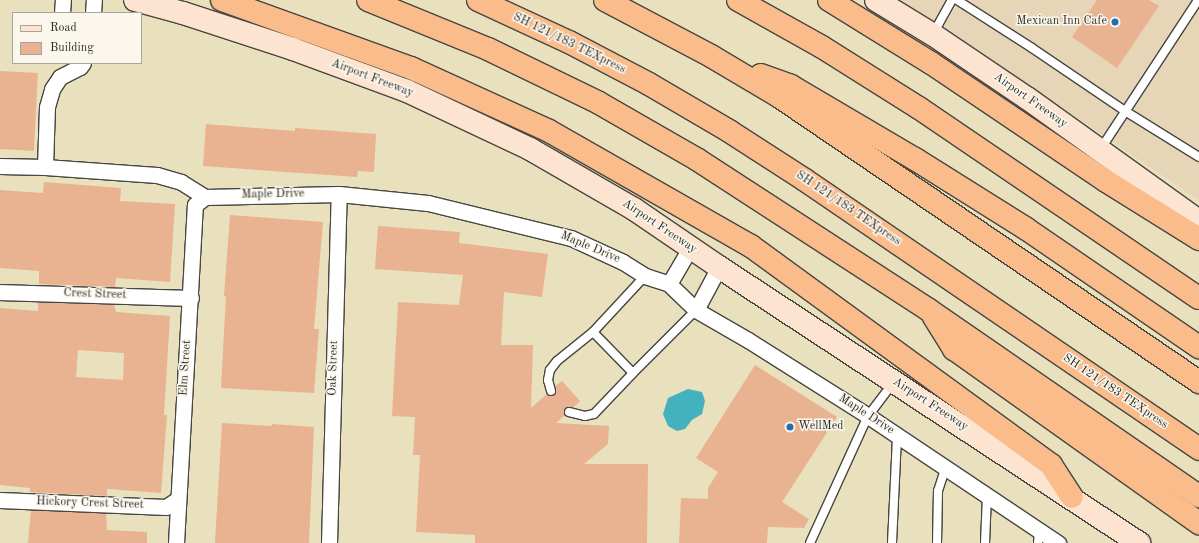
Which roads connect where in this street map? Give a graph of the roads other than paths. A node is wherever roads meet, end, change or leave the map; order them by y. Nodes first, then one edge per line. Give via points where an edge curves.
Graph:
1 (63, 0) edge
2 (94, 0) edge
3 (134, 0) edge
4 (222, 0) edge
5 (368, 0) edge
6 (478, 0) edge
7 (605, 0) edge
8 (738, 0) edge
9 (829, 0) edge
10 (876, 0) edge
11 (952, 0) edge
12 (957, 0) edge
13 (1198, 0) edge
14 (62, 12) edge
15 (93, 12) edge
16 (932, 34) junction
17 (710, 56) junction
18 (82, 64) edge
19 (60, 70) edge
20 (1125, 111) junction
21 (1099, 151) junction
22 (1199, 157) edge
23 (0, 166) edge
24 (45, 167) junction
25 (339, 194) junction
26 (205, 197) junction
27 (1199, 220) edge
28 (1199, 239) edge
29 (690, 248) junction
30 (719, 267) junction
31 (646, 276) junction
32 (669, 284) junction
33 (0, 292) edge
34 (191, 298) junction
35 (1199, 298) edge
36 (696, 310) junction
37 (929, 310) junction
38 (593, 332) junction
39 (1199, 347) edge
40 (633, 373) junction
41 (894, 381) junction
42 (1199, 382) edge
43 (551, 390) dead end
44 (569, 412) dead end
45 (868, 416) junction
46 (897, 435) junction
47 (1199, 449) edge
48 (946, 467) junction
49 (987, 495) junction
50 (1199, 496) edge
51 (1072, 497) junction
52 (178, 499) junction
53 (0, 500) edge
54 (1199, 523) edge
55 (1039, 537) edge
56 (176, 543) edge
57 (329, 543) edge
58 (810, 543) edge
59 (892, 543) edge
60 (937, 543) edge
61 (985, 543) edge
62 (1058, 543) edge
63 (1139, 543) edge

1 - 14 street
2 - 15 street
3 - 29 main road, Airport Freeway via 183,13 293,49 407,91 530,149 634,209
4 - 51 highway via 411,68 549,131 750,246 1051,465
5 - 37 highway via 488,49 598,103 698,160
6 - 47 highway, SH 121/183 TEXpress via 569,42 649,84 729,132 818,188
7 - 17 highway
8 - 35 highway via 822,47 919,108
9 - 28 highway via 931,63 1106,181
10 - 16 main road, Airport Freeway
11 - 16 lane
12 - 20 lane
13 - 20 lane
16 - 21 main road, Airport Freeway via 1027,98
17 - 39 highway via 791,86 909,155 1025,228
17 - 42 highway via 780,97
18 - 19 street via 80,67
19 - 24 street via 47,107
20 - 21 lane
20 - 22 lane
21 - 27 main road, Airport Freeway
23 - 24 street
24 - 26 street via 157,175 181,182
25 - 26 street, Maple Drive
25 - 31 street, Maple Drive via 428,203 571,238 623,262
25 - 57 street, Oak Street
26 - 34 street, Elm Street via 195,205
29 - 30 main road, Airport Freeway
29 - 32 street
30 - 36 street
30 - 41 main road, Airport Freeway
31 - 32 street, Maple Drive
31 - 38 lane
32 - 36 street, Maple Drive
33 - 34 street, Crest Street
34 - 52 street, Elm Street
36 - 40 lane
36 - 45 street, Maple Drive
37 - 50 highway
37 - 54 highway via 954,349
38 - 40 lane
38 - 43 lane via 550,370 548,380
40 - 44 lane via 594,414 585,416
41 - 45 lane
41 - 51 main road, Airport Freeway
45 - 46 street, Maple Drive
45 - 58 lane
46 - 48 street, Maple Drive
46 - 59 lane
48 - 49 street, Maple Drive
48 - 60 lane via 938,491
49 - 55 street, Maple Drive
49 - 61 lane
51 - 63 main road, Airport Freeway
52 - 53 street, Hickory Crest Street via 166,507
52 - 56 street, Elm Street
55 - 62 street, Maple Drive

